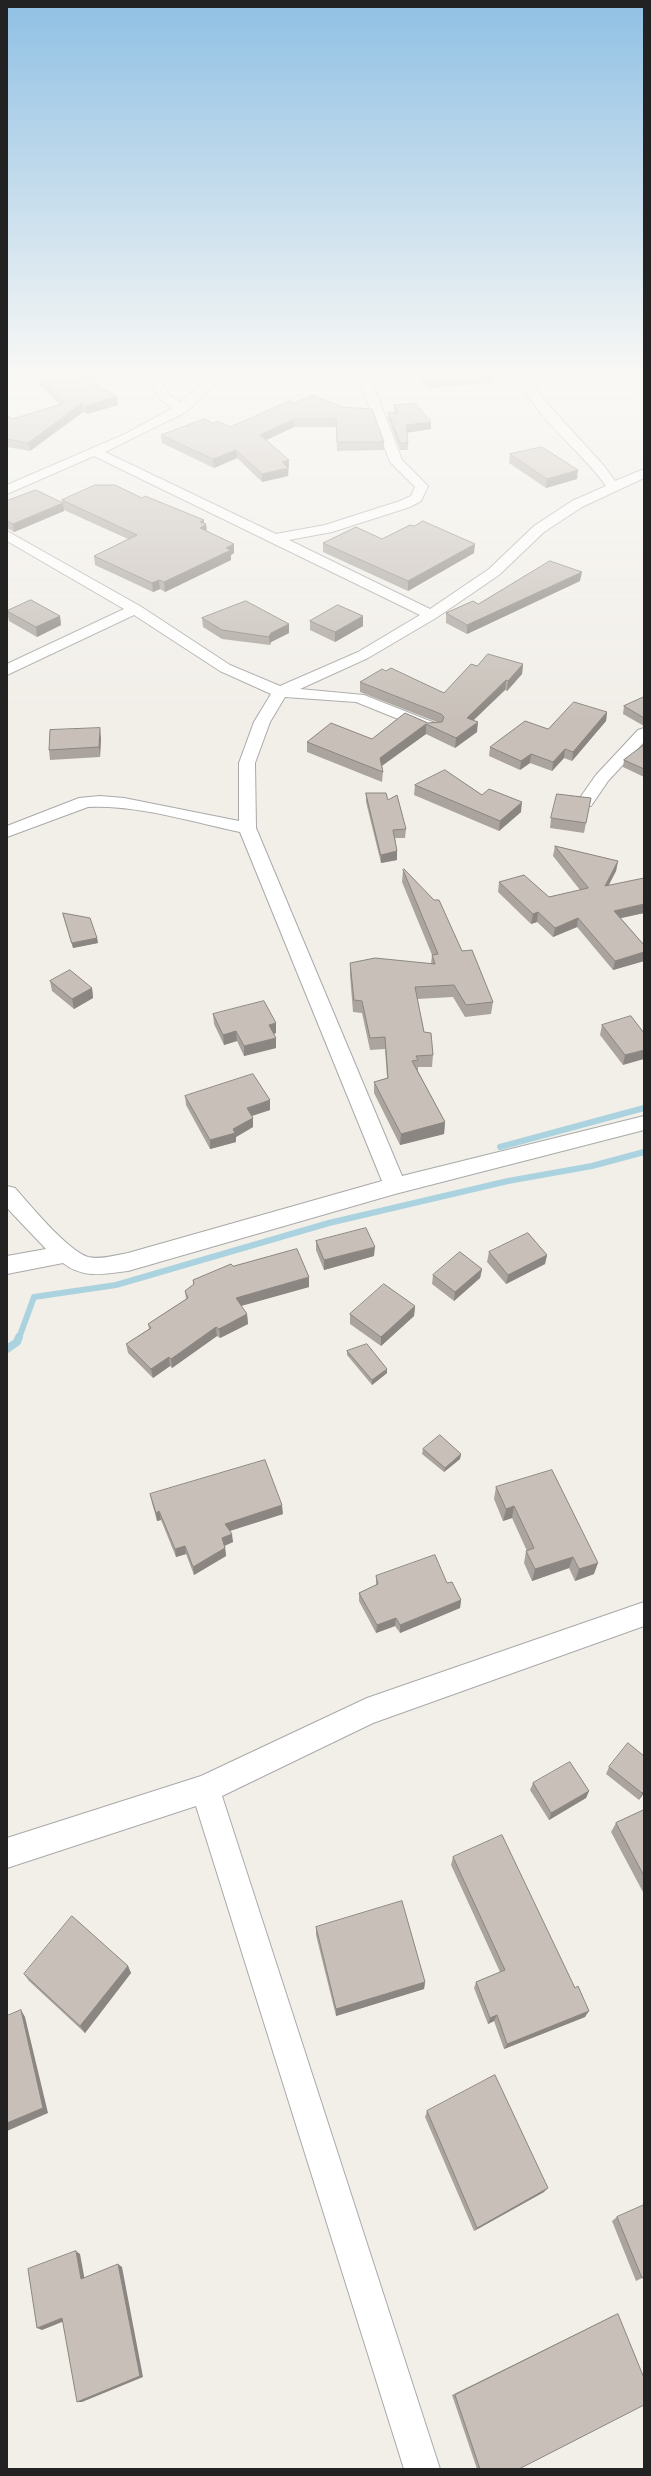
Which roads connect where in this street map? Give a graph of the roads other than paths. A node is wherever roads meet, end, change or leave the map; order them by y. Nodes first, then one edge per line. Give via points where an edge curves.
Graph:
1 (169, 490) edge
2 (420, 490) edge
3 (605, 490) edge
4 (7, 535) edge
5 (276, 538) junction
6 (135, 609) junction
7 (431, 615) junction
8 (7, 670) edge
9 (280, 692) junction
10 (434, 728) edge
11 (644, 733) edge
12 (585, 802) edge
13 (247, 828) junction
14 (7, 832) edge
15 (644, 1123) edge
16 (395, 1186) junction
17 (7, 1194) edge
18 (66, 1254) junction
19 (7, 1265) edge
20 (644, 1614) edge
21 (206, 1789) junction
22 (7, 1853) edge
23 (422, 2469) edge

1 - 5 street
2 - 5 street via 416,498 405,504 327,529
3 - 7 street via 539,529 494,572
4 - 6 street
5 - 7 street
6 - 8 street
6 - 9 street via 225,668
7 - 9 street via 363,655
9 - 10 street via 358,698
9 - 13 street via 262,722 247,763
11 - 12 street via 602,778
13 - 14 street via 124,803 100,801 85,802
13 - 16 street
15 - 16 street
16 - 18 street via 128,1262 98,1266 82,1264
17 - 18 street
18 - 19 street
20 - 21 street via 367,1712
21 - 22 street
21 - 23 street

